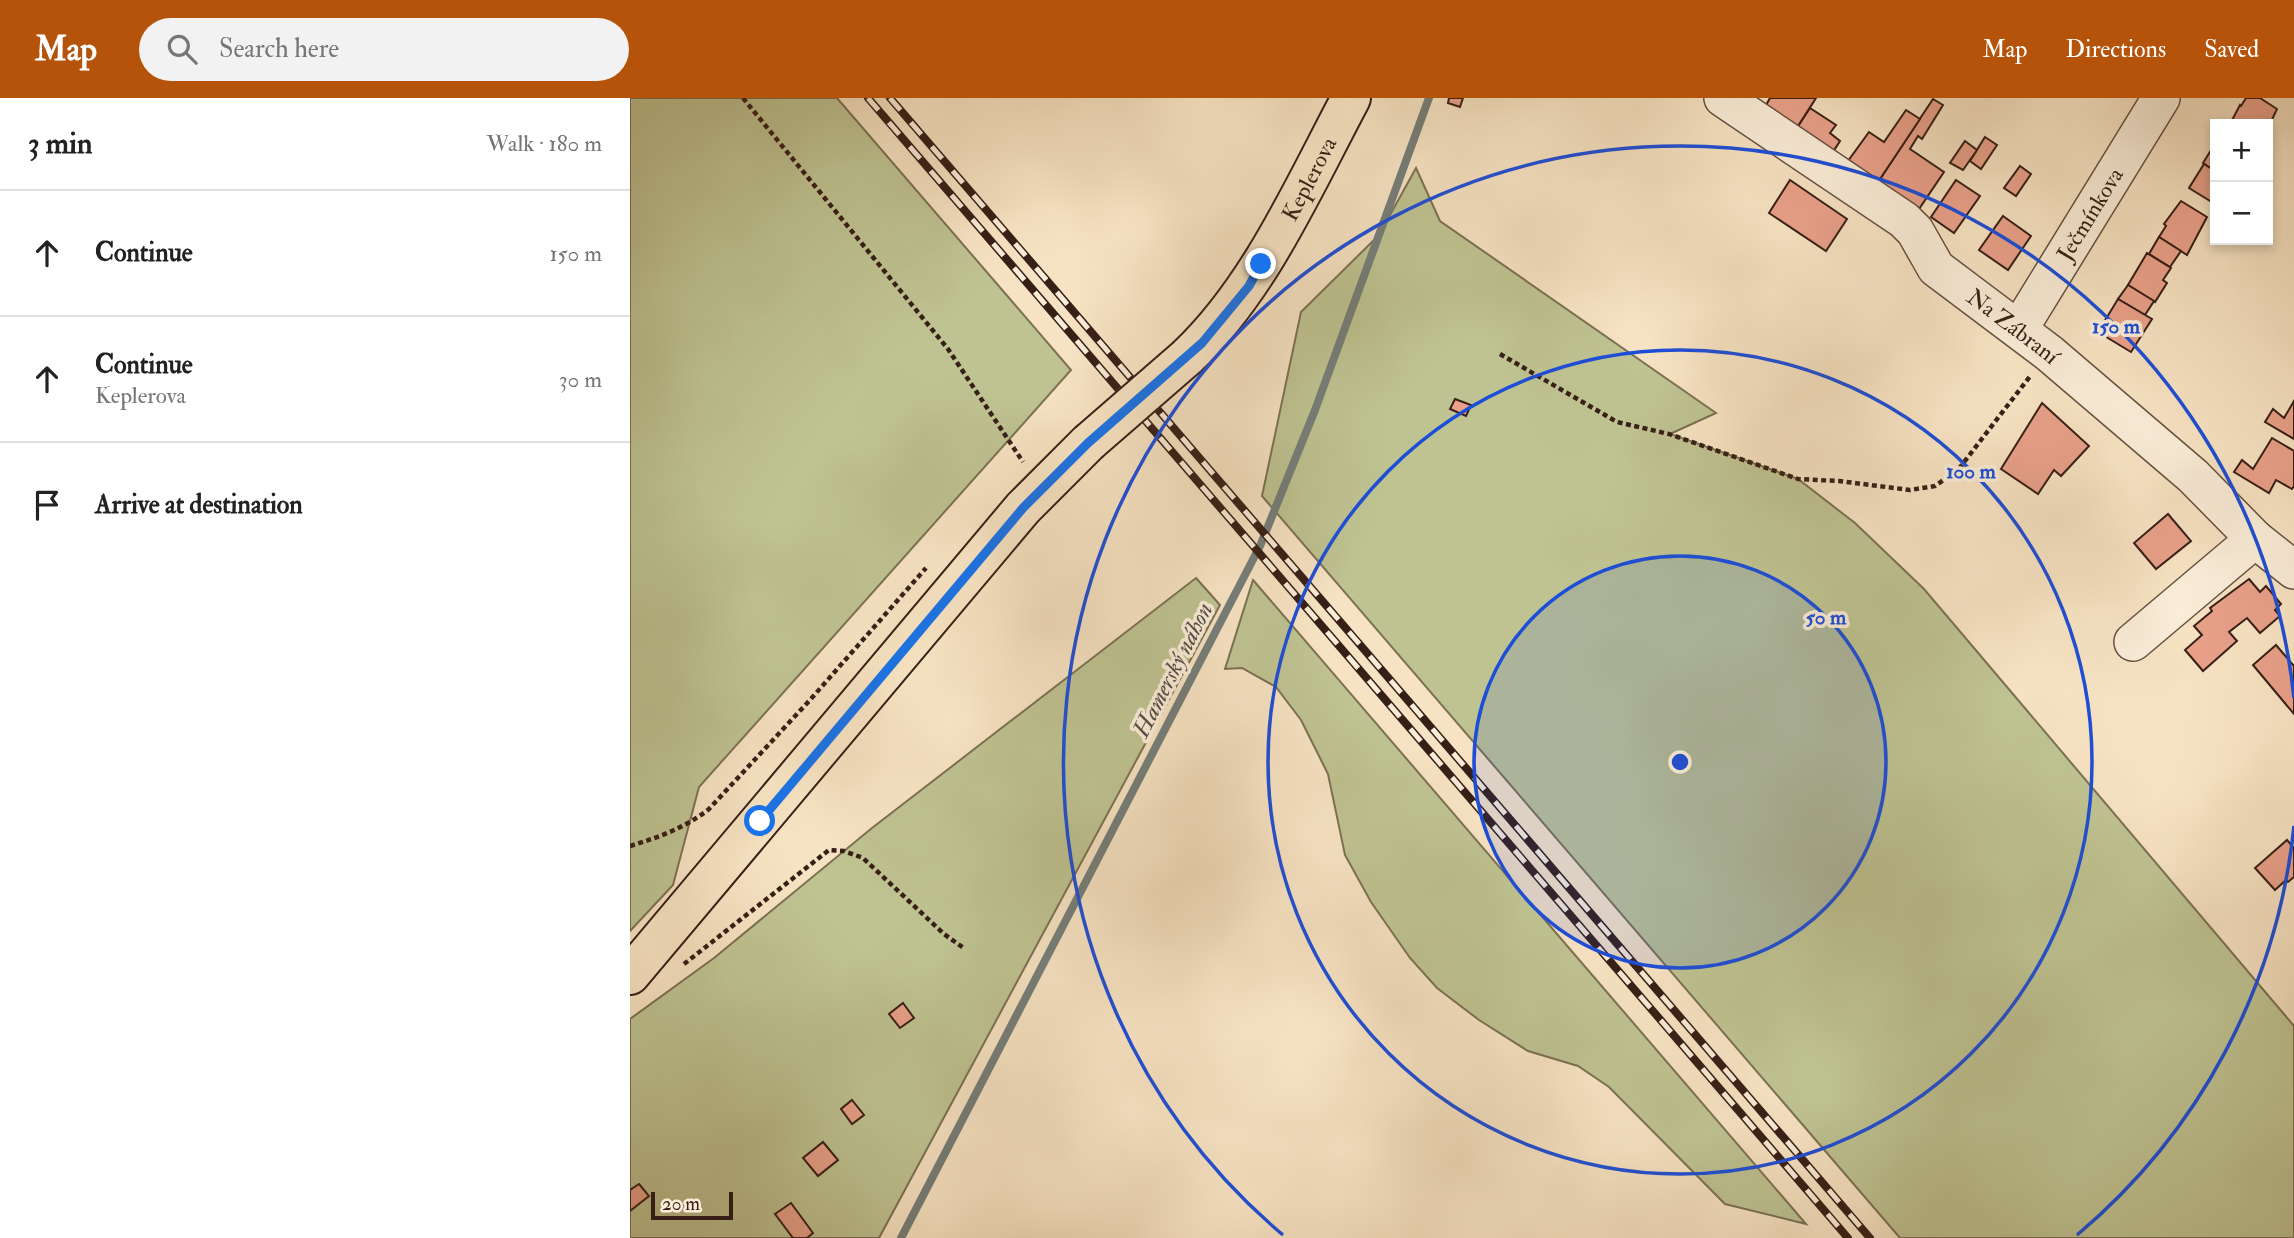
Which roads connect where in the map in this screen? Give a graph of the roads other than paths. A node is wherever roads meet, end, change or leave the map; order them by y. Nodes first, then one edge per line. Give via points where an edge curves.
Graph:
1 (1351, 98) edge
2 (1723, 98) edge
3 (2161, 98) edge
4 (2019, 329) junction
5 (2255, 539) junction
6 (2294, 570) edge
7 (2133, 642) dead end
8 (630, 975) edge

1 - 8 main road, Keplerova, bridge via 1249,286 1217,327 1023,508
2 - 4 street, Na Zábraní via 1904,220 1936,268
3 - 4 street, Ječmínkova
4 - 5 street, Na Zábraní via 2193,476
5 - 6 street, Na Zábraní
5 - 7 street

